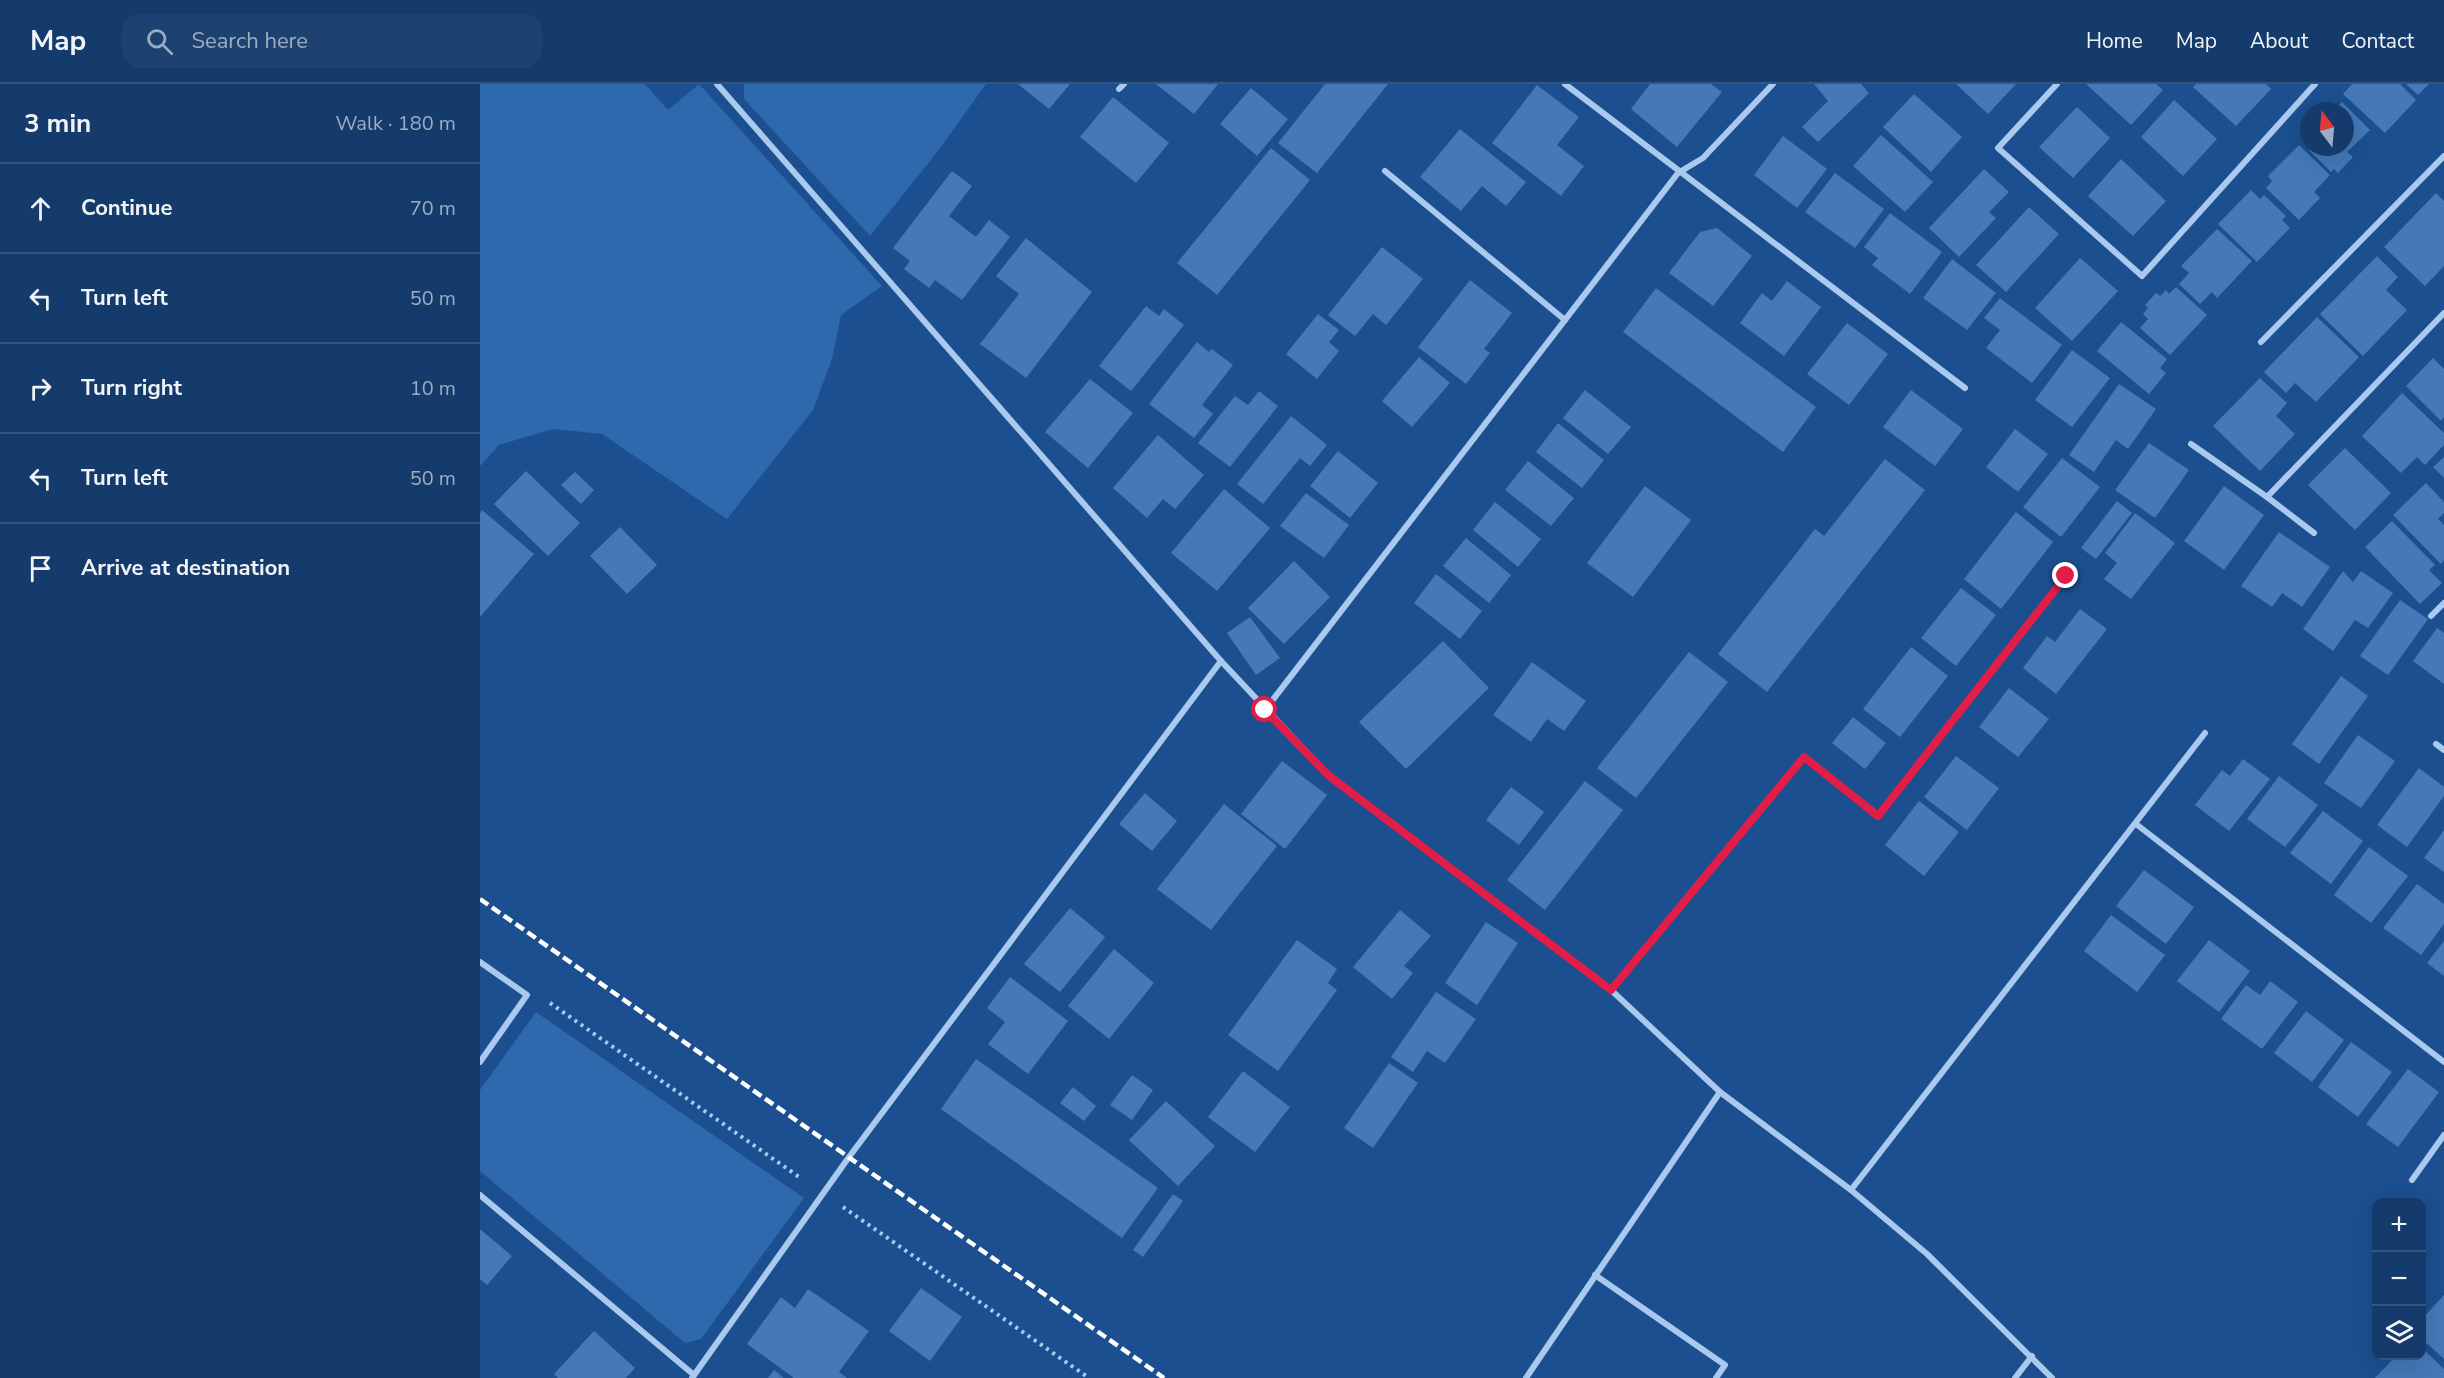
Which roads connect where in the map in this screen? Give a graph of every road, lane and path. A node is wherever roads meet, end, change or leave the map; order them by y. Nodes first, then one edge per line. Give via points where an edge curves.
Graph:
1 (717, 84) edge
2 (1564, 84) edge
3 (1773, 84) edge
4 (2057, 84) edge
5 (2315, 84) edge
6 (2444, 156) edge
7 (1385, 171) dead end
8 (1678, 172) junction
9 (2444, 313) edge
10 (1565, 320) junction
11 (2261, 342) dead end
12 (1965, 388) dead end
13 (2191, 444) dead end
14 (2267, 497) junction
15 (2314, 533) dead end
16 (2066, 576) dead end
17 (2444, 603) edge
18 (2431, 616) dead end
19 (1221, 661) junction
20 (1265, 710) junction
21 (2205, 733) dead end
22 (2436, 744) dead end
23 (2444, 750) edge
24 (2136, 824) junction
25 (480, 962) edge
26 (1611, 990) junction
27 (480, 1062) edge
28 (2444, 1062) edge
29 (1720, 1092) junction
30 (2444, 1135) edge
31 (2412, 1180) dead end
32 (1851, 1190) junction
33 (480, 1195) edge
34 (1595, 1275) junction
35 (2032, 1356) junction
36 (693, 1376) edge
37 (1526, 1378) edge
38 (1716, 1378) edge
39 (2015, 1378) edge
40 (2052, 1378) edge

1 - 19 street
2 - 8 street
3 - 8 street via 1703,158
4 - 5 street via 1998,148 2142,276
6 - 11 street
7 - 10 street
8 - 10 street
8 - 12 street
9 - 14 street
10 - 20 street
13 - 14 street
14 - 15 street
16 - 26 street via 1878,816 1804,757
17 - 18 street
19 - 20 street
19 - 36 street via 849,1157
20 - 26 street via 1328,775
21 - 24 street
22 - 23 street
24 - 28 street
24 - 32 street
25 - 27 street via 527,995
26 - 29 street
29 - 32 street
29 - 34 street
30 - 31 street
32 - 35 street via 1927,1254
33 - 36 street
34 - 37 street
34 - 38 street via 1725,1365
35 - 39 street
35 - 40 street

